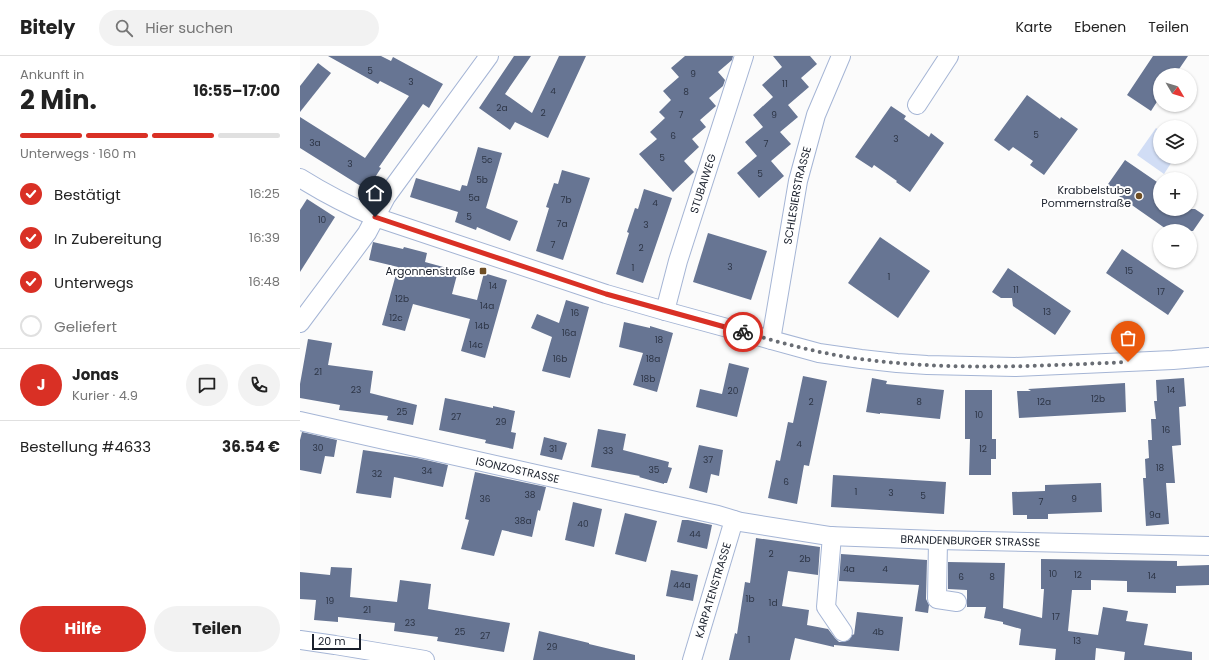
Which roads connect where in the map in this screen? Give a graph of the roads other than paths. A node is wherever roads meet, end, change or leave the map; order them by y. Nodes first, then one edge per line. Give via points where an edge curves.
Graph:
1 (489, 56) edge
2 (744, 56) edge
3 (840, 56) edge
4 (949, 56) edge
5 (917, 105) dead end
6 (300, 178) edge
7 (375, 217) junction
8 (665, 312) junction
9 (300, 323) edge
10 (771, 340) junction
11 (1209, 357) edge
12 (300, 421) edge
13 (734, 520) junction
14 (832, 536) junction
15 (938, 540) junction
16 (1209, 546) edge
17 (957, 602) dead end
18 (843, 632) dead end
19 (300, 640) edge
20 (425, 660) edge
21 (692, 660) edge

1 - 7 street via 386,197
2 - 8 street, STUBAIWEG via 678,261
3 - 10 street, SCHLESIERSTRASSE via 816,115 798,181
4 - 5 street
6 - 7 street via 351,207
7 - 8 street
7 - 9 street via 367,233
8 - 10 street
10 - 11 street via 861,360 934,365 1015,367
12 - 13 street, ISONZOSTRASSE
13 - 14 street, BRANDENBURGER STRASSE
13 - 21 street, KARPATENSTRASSE
14 - 15 street, BRANDENBURGER STRASSE
14 - 18 street via 826,608
15 - 16 street, BRANDENBURGER STRASSE
15 - 17 street via 937,599
19 - 20 street

